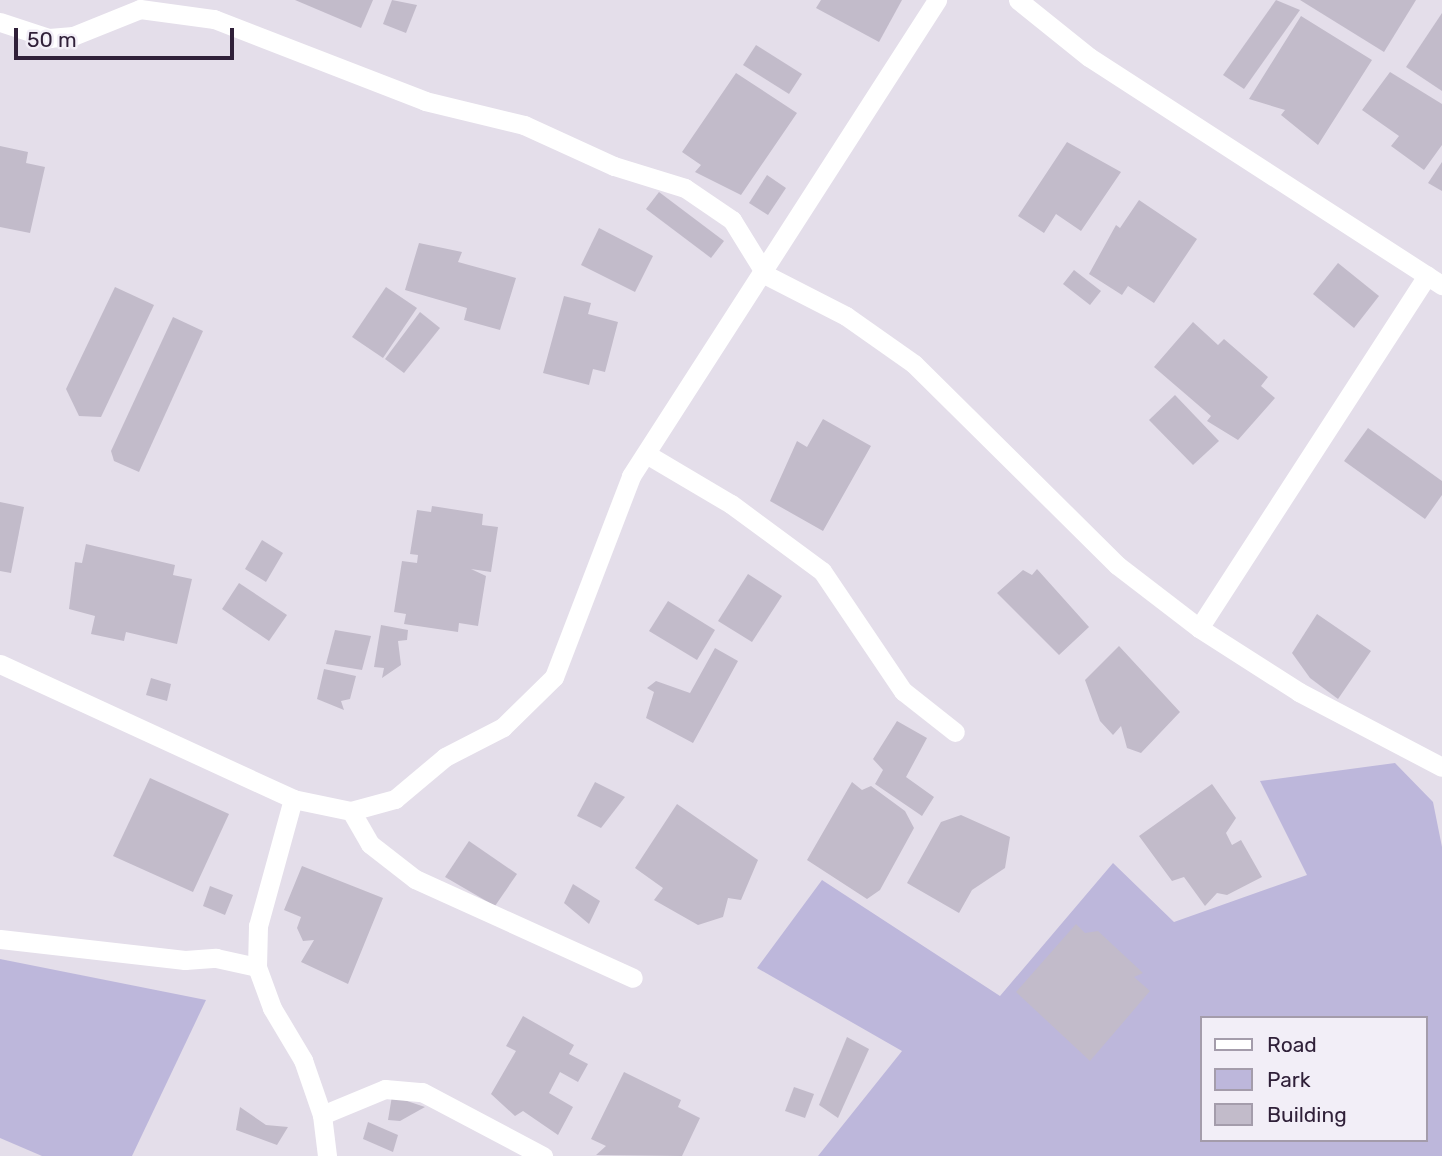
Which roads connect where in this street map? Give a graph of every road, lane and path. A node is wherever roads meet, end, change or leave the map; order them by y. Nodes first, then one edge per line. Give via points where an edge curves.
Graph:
1 (937, 0) edge
2 (1018, 0) edge
3 (0, 22) edge
4 (766, 275) junction
5 (1434, 280) edge
6 (648, 455) junction
7 (1199, 628) junction
8 (0, 664) edge
9 (955, 732) dead end
10 (1442, 767) edge
11 (293, 799) junction
12 (351, 811) junction
13 (0, 939) edge
14 (257, 967) junction
15 (634, 978) dead end
16 (322, 1115) junction
17 (327, 1156) edge
18 (543, 1156) edge

1 - 4 street
2 - 5 street via 1089,57
3 - 4 street via 49,38 73,36 140,9 214,19 425,101 524,125 614,166 685,188 732,220
4 - 6 street
4 - 7 street via 846,316 914,364 1117,565
5 - 7 street
6 - 9 street via 731,504 822,571 903,691
6 - 12 street via 626,488 554,677 503,727 445,757 394,799
7 - 10 street via 1299,692
8 - 11 street
11 - 12 street
11 - 14 street via 258,926
12 - 15 street via 370,844 415,879
13 - 14 street via 185,960 216,958
14 - 16 street via 272,1008 303,1059
16 - 17 street
16 - 18 street via 385,1089 422,1092

